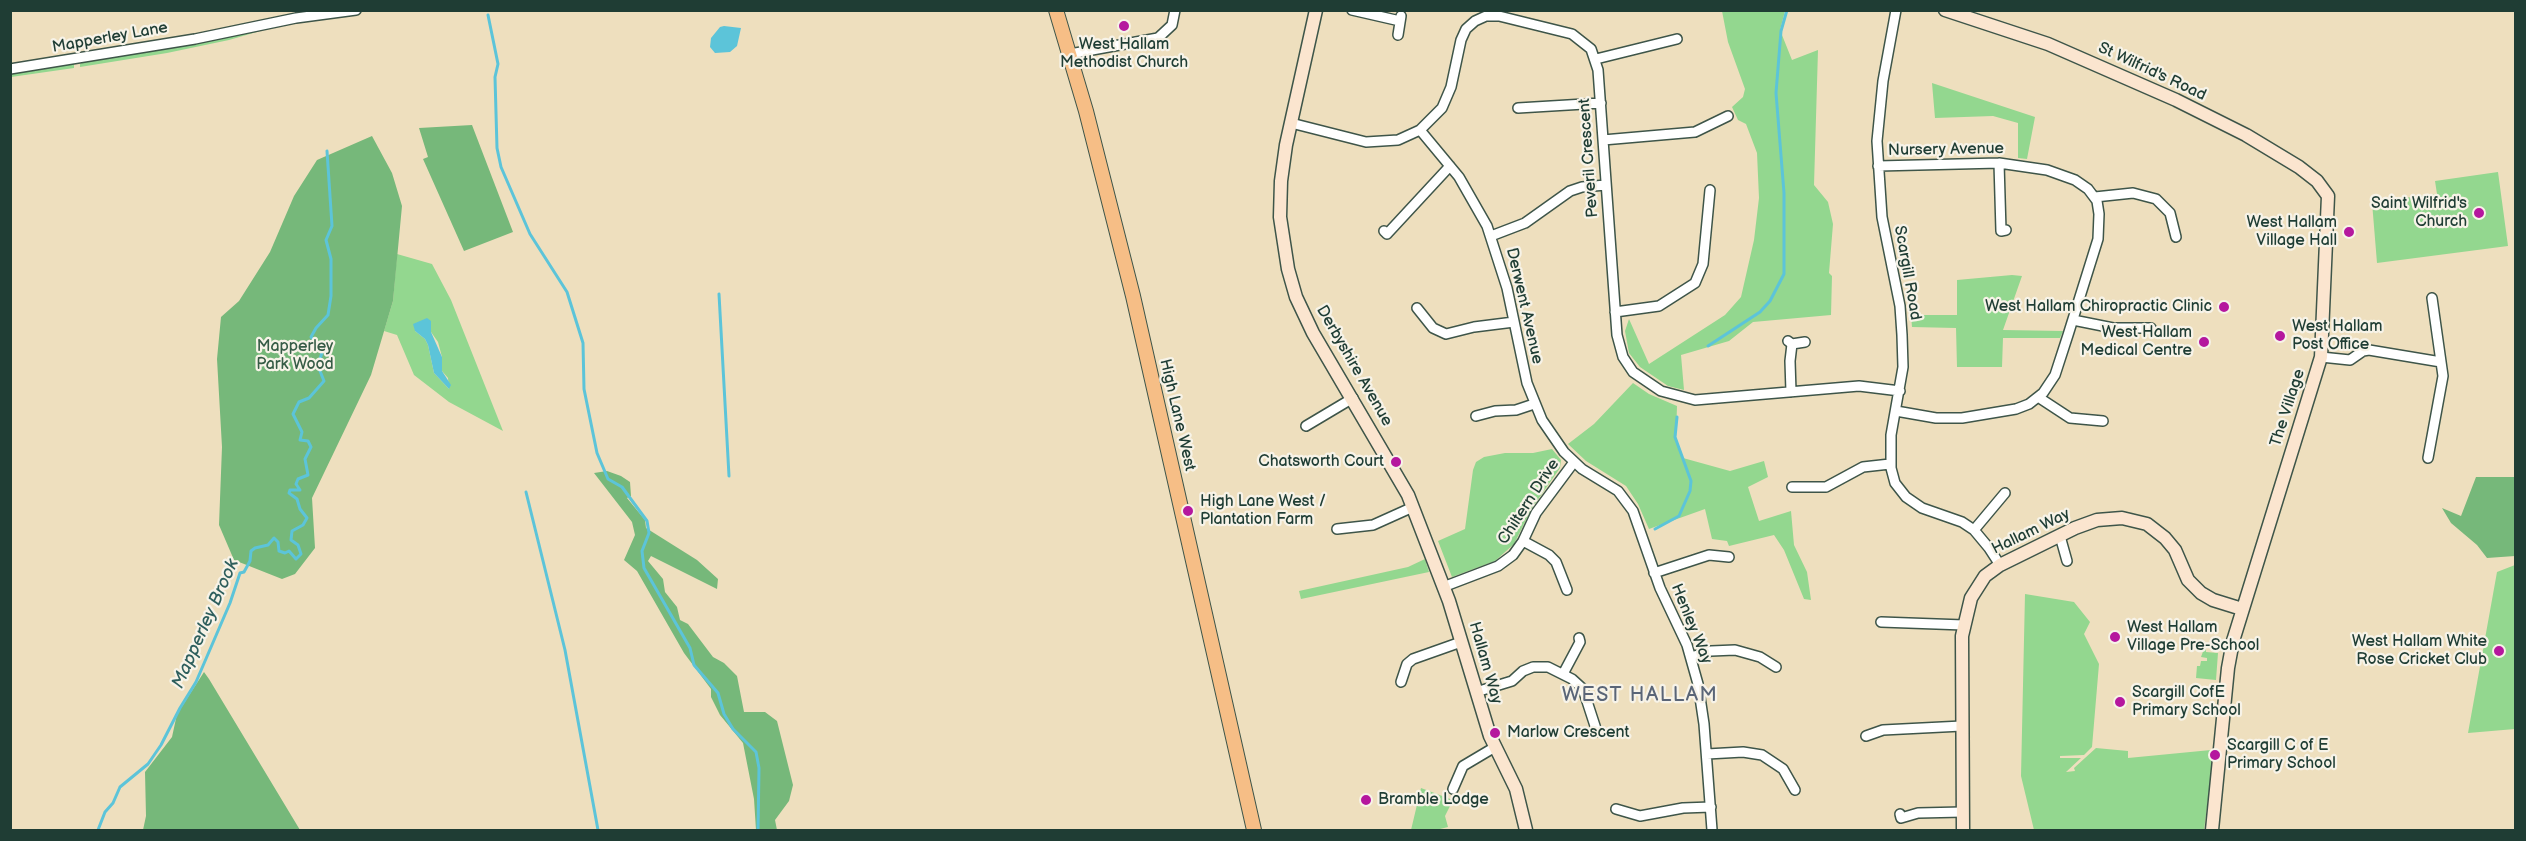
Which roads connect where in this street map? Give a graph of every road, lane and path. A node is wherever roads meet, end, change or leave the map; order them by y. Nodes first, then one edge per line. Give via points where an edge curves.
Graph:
1 (356, 10) edge
2 (1056, 10) edge
3 (1175, 10) edge
4 (1316, 10) edge
5 (1352, 10) edge
6 (1896, 10) edge
7 (1945, 10) edge
8 (1398, 35) dead end
9 (1678, 38) dead end
10 (1070, 54) junction
11 (1596, 59) junction
12 (10, 69) edge
13 (1601, 103) junction
14 (1518, 108) dead end
15 (1728, 116) dead end
16 (1291, 123) junction
17 (1420, 130) junction
18 (1603, 140) junction
19 (1999, 163) junction
20 (1450, 166) junction
21 (1878, 166) junction
22 (1606, 185) junction
23 (1710, 190) dead end
24 (2328, 196) joint
25 (2095, 197) junction
26 (2006, 230) dead end
27 (1384, 231) dead end
28 (1491, 236) junction
29 (2176, 237) dead end
30 (2436, 303) dead end
31 (1417, 308) dead end
32 (1615, 312) junction
33 (2073, 320) junction
34 (1514, 322) junction
35 (2151, 328) dead end
36 (1805, 342) dead end
37 (2320, 357) junction
38 (2442, 362) junction
39 (1900, 391) junction
40 (1791, 392) junction
41 (2038, 397) junction
42 (1353, 398) junction
43 (1534, 404) junction
44 (1896, 411) junction
45 (1324, 416) junction
46 (1476, 416) dead end
47 (2097, 418) dead end
48 (1329, 425) dead end
49 (1306, 426) dead end
50 (2426, 451) dead end
51 (1574, 462) junction
52 (1890, 464) junction
53 (1792, 487) dead end
54 (2004, 493) dead end
55 (1413, 507) junction
56 (1336, 529) dead end
57 (1974, 530) junction
58 (2060, 536) junction
59 (1523, 541) junction
60 (1729, 557) dead end
61 (2067, 561) dead end
62 (2000, 565) junction
63 (1654, 573) junction
64 (1443, 587) junction
65 (1567, 590) dead end
66 (2242, 609) junction
67 (1881, 622) dead end
68 (1964, 625) junction
69 (1579, 638) dead end
70 (1461, 642) junction
71 (1691, 657) junction
72 (1776, 667) dead end
73 (1563, 674) junction
74 (1401, 682) dead end
75 (1476, 692) junction
76 (1881, 720) dead end
77 (1962, 726) junction
78 (1883, 730) junction
79 (1597, 732) dead end
80 (1866, 736) dead end
81 (1496, 747) junction
82 (1707, 754) junction
83 (1796, 784) dead end
84 (1453, 789) dead end
85 (1711, 807) junction
86 (1963, 812) junction
87 (1900, 814) dead end
88 (1621, 822) dead end
89 (1254, 831) edge
90 (1526, 831) edge
91 (1712, 831) edge
92 (1963, 831) edge
93 (2212, 831) edge

1 - 12 street, Mapperley Lane
2 - 10 main road, High Lane West
3 - 10 street via 1172,25 1158,38
4 - 16 street, Derbyshire Avenue
5 - 8 street via 1401,18
6 - 21 street, Scargill Road via 1882,81
7 - 24 street, St Wilfrid's Road via 2048,44 2166,95 2299,167
9 - 11 street
10 - 89 main road, High Lane West via 1133,296
11 - 13 street, Peveril Crescent
11 - 17 street via 1587,43 1572,34 1499,16 1481,18 1470,24 1461,40 1452,87 1445,102
13 - 14 street via 1532,112
13 - 18 street, Peveril Crescent
15 - 18 street via 1710,120 1691,133
16 - 17 street via 1372,142 1398,140
16 - 42 street, Derbyshire Avenue via 1280,202 1288,269 1313,333
17 - 20 street, Derwent Avenue
18 - 22 street, Peveril Crescent
19 - 21 street, Nursery Avenue
19 - 25 street, Nursery Avenue via 2058,174 2083,185
19 - 26 street via 2001,231
20 - 27 street via 1387,234
20 - 28 street, Derwent Avenue via 1476,203
21 - 39 street, Scargill Road via 1882,217 1901,314
22 - 28 street via 1570,191 1525,223
22 - 32 street, Peveril Crescent
23 - 32 street via 1714,208 1703,264 1695,283 1659,306
24 - 37 street, The Village
25 - 29 street via 2133,193 2156,198 2170,213
25 - 33 street via 2099,233
28 - 34 street, Derwent Avenue
30 - 38 street
31 - 34 street via 1433,328 1446,334
32 - 40 street, Peveril Crescent via 1618,343 1627,365 1661,391 1695,400
33 - 35 street via 2108,328 2139,324
33 - 41 street via 2055,375
34 - 43 street, Derwent Avenue
36 - 40 street via 1790,342
37 - 38 street via 2350,360 2366,350
37 - 66 street, The Village
38 - 50 street via 2442,384
39 - 40 street, Peveril Crescent via 1859,386
39 - 44 street, Scargill Road
41 - 44 street via 2016,409 1962,418
41 - 47 street via 2065,416
42 - 45 street
42 - 55 street, Derbyshire Avenue
43 - 46 street
43 - 51 street, Derwent Avenue via 1549,433
44 - 52 street, Scargill Road
45 - 48 street
45 - 49 street
51 - 59 street, Chiltern Drive via 1532,520
51 - 63 street, Henley Way via 1628,502
52 - 53 street via 1863,467 1811,493
52 - 57 street, Scargill Road via 1895,483 1909,500
54 - 57 street via 1999,507
55 - 56 street via 1378,523
55 - 64 street, Derbyshire Avenue
57 - 62 street, Scargill Road
58 - 61 street
58 - 62 street, Hallam Way
58 - 66 street, Hallam Way via 2103,519 2143,523 2171,544 2197,590
59 - 64 street, Chiltern Drive via 1498,566
59 - 65 street via 1556,562
60 - 63 street via 1719,551
62 - 68 street, Hallam Way via 1975,590
63 - 71 street, Henley Way
64 - 70 street, Hallam Way
66 - 93 street, The Village via 2228,668
67 - 68 street via 1896,628
68 - 77 street, Hallam Way
69 - 73 street
70 - 74 street via 1417,656 1402,667
70 - 75 street, Hallam Way
71 - 72 street via 1735,650 1769,657
71 - 82 street, Henley Way
73 - 75 street via 1548,666 1533,667 1512,681
73 - 79 street via 1583,690
75 - 81 street, Hallam Way
76 - 78 street
77 - 78 street
77 - 86 street, Hallam Way
78 - 80 street
81 - 84 street via 1463,766
81 - 90 street, Hallam Way via 1514,783
82 - 83 street via 1762,754
82 - 85 street, Henley Way
85 - 88 street via 1640,816 1620,811
85 - 91 street, Henley Way
86 - 87 street via 1918,813 1901,818
86 - 92 street, Hallam Way

